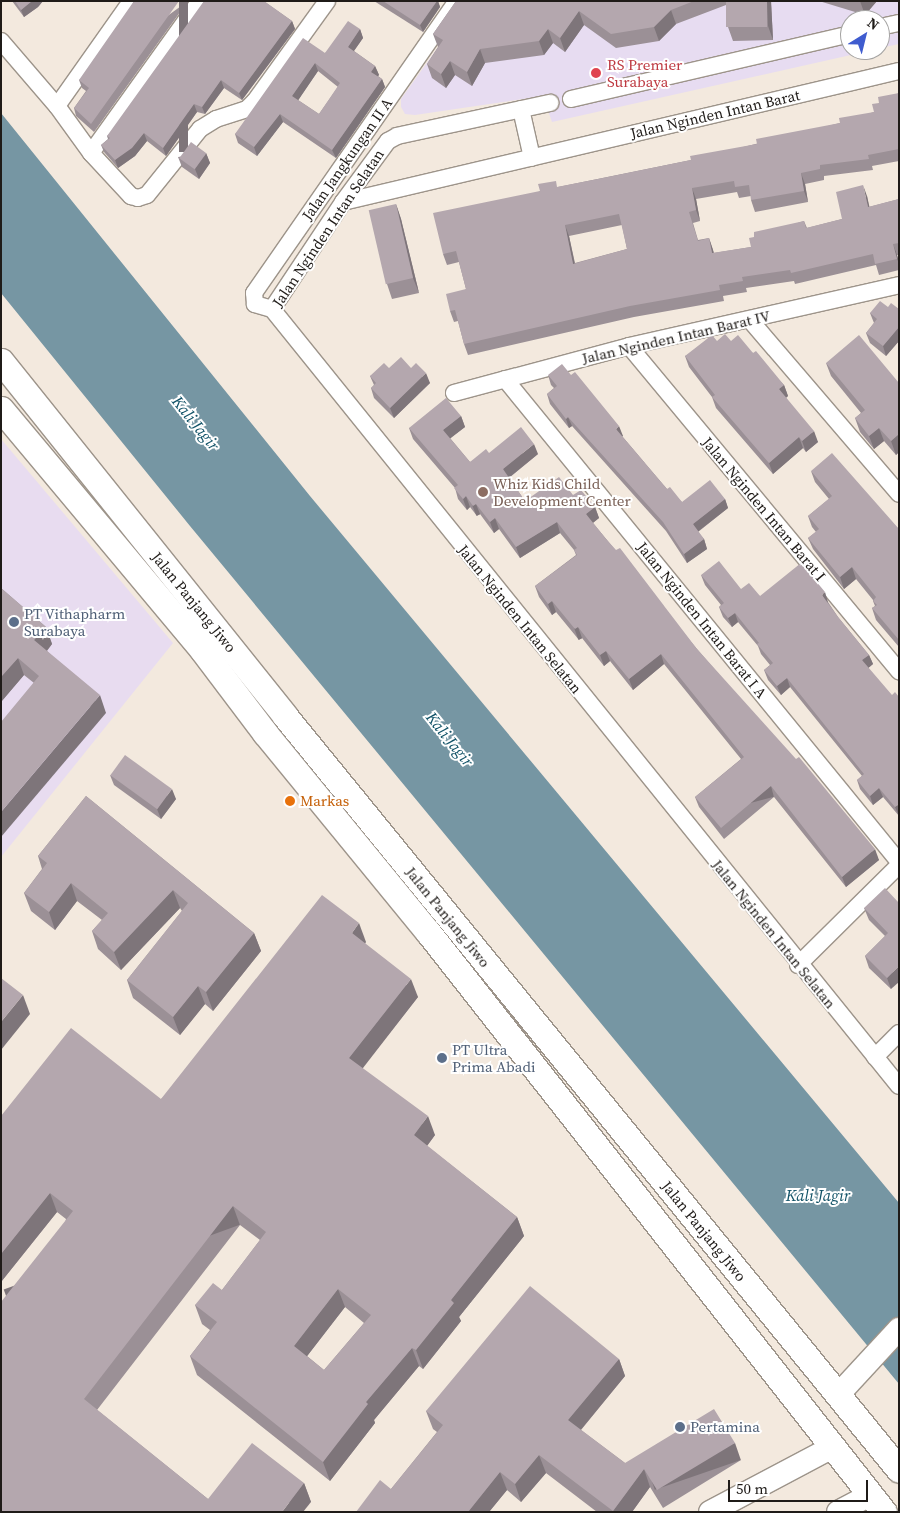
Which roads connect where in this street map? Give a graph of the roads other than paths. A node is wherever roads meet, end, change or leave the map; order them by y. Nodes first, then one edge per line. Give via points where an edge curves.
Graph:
1 (200, 1) edge
2 (327, 1) edge
3 (457, 1) edge
4 (127, 7) edge
5 (840, 36) edge
6 (1, 41) edge
7 (899, 71) edge
8 (571, 99) dead end
9 (550, 103) dead end
10 (57, 106) junction
11 (521, 109) junction
12 (91, 153) junction
13 (532, 158) junction
14 (343, 202) junction
15 (899, 284) edge
16 (272, 309) junction
17 (750, 320) junction
18 (628, 346) junction
19 (1, 360) edge
20 (505, 379) junction
21 (454, 393) dead end
22 (1, 409) edge
23 (899, 494) edge
24 (899, 671) edge
25 (256, 680) junction
26 (238, 698) junction
27 (285, 716) junction
28 (265, 734) junction
29 (899, 864) edge
30 (798, 965) junction
31 (899, 1033) edge
32 (876, 1057) junction
33 (899, 1086) edge
34 (899, 1329) edge
35 (838, 1395) junction
36 (831, 1448) junction
37 (899, 1470) edge
38 (877, 1503) edge
39 (710, 1512) edge
40 (838, 1512) edge

1 - 12 street
2 - 12 street via 256,101 247,109 216,119 200,129 147,194 131,196
3 - 16 street, Jalan Jangkungan II A via 254,293 255,304
4 - 10 street
5 - 8 street
6 - 10 street
7 - 13 street, Jalan Nginden Intan Barat
9 - 11 street
10 - 12 street
11 - 13 street
11 - 14 street, Jalan Nginden Intan Selatan via 397,136 388,141
13 - 14 street, Jalan Nginden Intan Barat
14 - 16 street, Jalan Nginden Intan Selatan
15 - 17 street, Jalan Nginden Intan Barat IV
16 - 30 street, Jalan Nginden Intan Selatan
17 - 18 street, Jalan Nginden Intan Barat IV
17 - 23 street
18 - 20 street, Jalan Nginden Intan Barat IV
18 - 24 street, Jalan Nginden Intan Barat I
19 - 25 main road, Jalan Panjang Jiwo
20 - 21 street, Jalan Nginden Intan Barat IV
20 - 29 street, Jalan Nginden Intan Barat I A
22 - 26 main road, Jalan Panjang Jiwo via 203,651
25 - 26 main road via 247,693
25 - 27 main road, Jalan Panjang Jiwo
26 - 28 main road, Jalan Panjang Jiwo
27 - 28 main road via 272,724
27 - 35 main road, Jalan Panjang Jiwo
28 - 36 main road, Jalan Panjang Jiwo via 428,932
29 - 30 street
30 - 32 street, Jalan Nginden Intan Selatan
31 - 32 street
32 - 33 street, Jalan Nginden Intan Selatan
34 - 35 street
35 - 37 main road, Jalan Panjang Jiwo
36 - 38 main road, Jalan Panjang Jiwo
36 - 39 street
38 - 40 street

